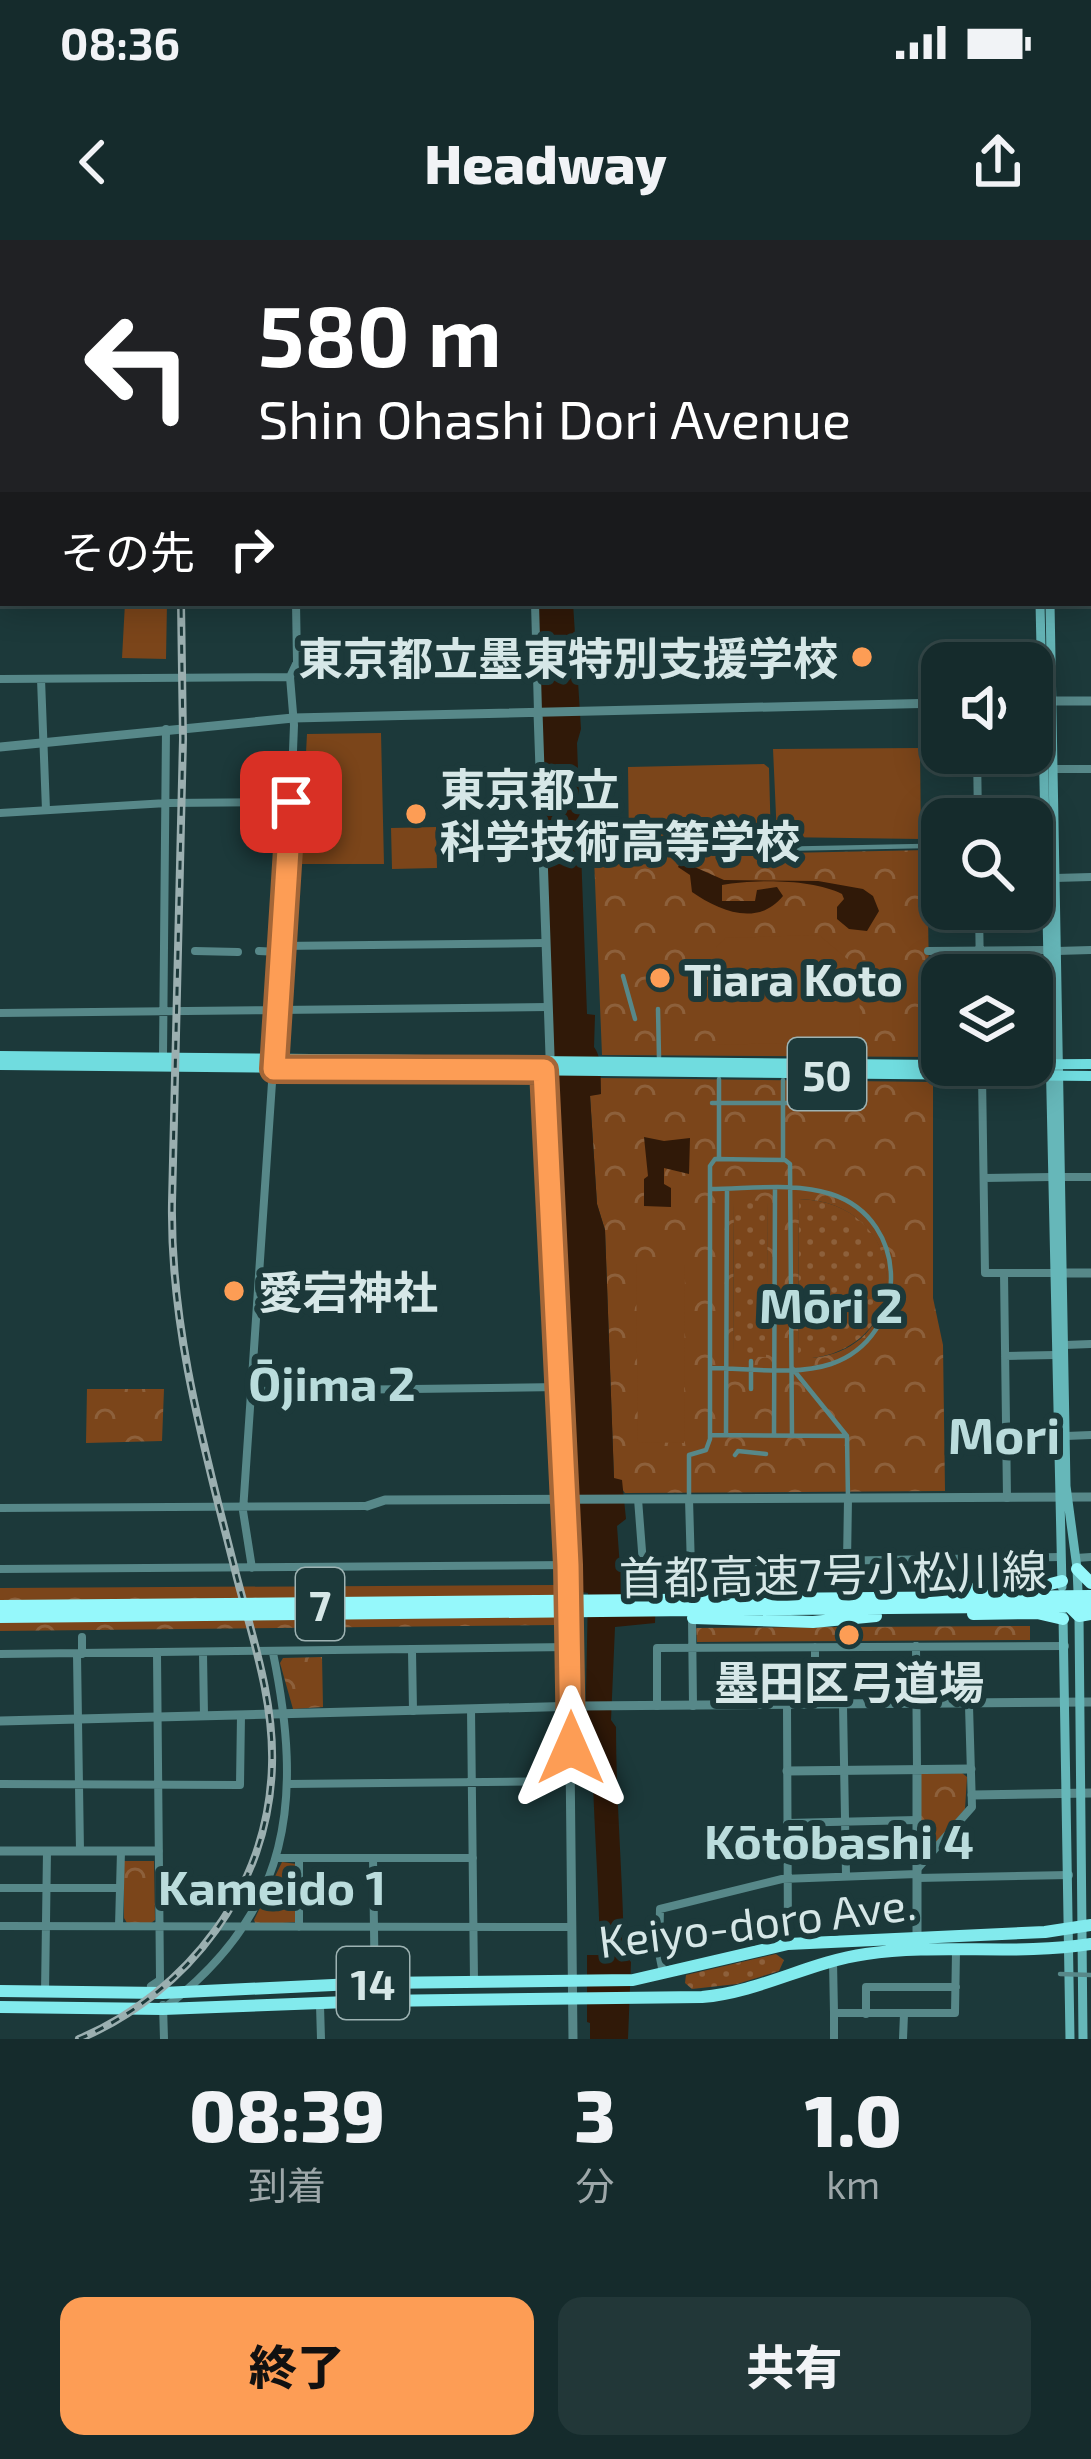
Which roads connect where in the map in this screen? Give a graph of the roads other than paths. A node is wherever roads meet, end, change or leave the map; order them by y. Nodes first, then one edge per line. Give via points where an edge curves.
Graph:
1 (296, 606) edge
2 (535, 606) edge
3 (1040, 606) edge
4 (1050, 606) edge
5 (1041, 642) edge
6 (1047, 642) edge
7 (290, 677) junction
8 (0, 679) edge
9 (41, 679) junction
10 (1053, 701) edge
11 (1091, 701) edge
12 (921, 703) edge
13 (540, 712) junction
14 (293, 718) junction
15 (166, 729) junction
16 (44, 743) junction
17 (0, 747) edge
18 (1053, 769) joint
19 (1091, 769) edge
20 (291, 802) junction
21 (167, 803) junction
22 (46, 810) junction
23 (0, 813) edge
24 (921, 846) edge
25 (626, 852) dead end
26 (1091, 877) edge
27 (1055, 878) junction
28 (980, 930) edge
29 (1051, 930) edge
30 (545, 943) junction
31 (279, 949) junction
32 (1091, 950) edge
33 (195, 951) dead end
34 (259, 951) dead end
35 (928, 951) dead end
36 (980, 951) junction
37 (1052, 951) junction
38 (238, 952) dead end
39 (623, 976) dead end
40 (548, 1007) junction
41 (658, 1009) dead end
42 (275, 1010) junction
43 (164, 1011) junction
44 (0, 1013) edge
45 (635, 1018) dead end
46 (0, 1056) edge
47 (163, 1056) junction
48 (659, 1057) dead end
49 (274, 1063) junction
50 (1091, 1064) edge
51 (0, 1065) edge
52 (551, 1065) junction
53 (921, 1065) edge
54 (604, 1066) junction
55 (1054, 1071) junction
56 (921, 1074) edge
57 (1091, 1076) edge
58 (719, 1079) dead end
59 (783, 1080) dead end
60 (982, 1086) edge
61 (716, 1103) junction
62 (787, 1103) junction
63 (719, 1159) junction
64 (782, 1160) junction
65 (1056, 1177) junction
66 (1091, 1177) edge
67 (984, 1178) junction
68 (710, 1189) junction
69 (727, 1189) junction
70 (775, 1190) junction
71 (793, 1190) junction
72 (860, 1193) dead end
73 (851, 1204) junction
74 (710, 1239) junction
75 (727, 1239) junction
76 (775, 1239) junction
77 (793, 1239) junction
78 (1004, 1273) junction
79 (1059, 1273) junction
80 (1091, 1273) edge
81 (710, 1317) junction
82 (727, 1317) junction
83 (774, 1317) junction
84 (792, 1317) junction
85 (1091, 1344) edge
86 (1065, 1345) junction
87 (1055, 1354) junction
88 (1005, 1356) junction
89 (751, 1365) junction
90 (710, 1368) junction
91 (726, 1368) junction
92 (774, 1368) junction
93 (792, 1368) junction
94 (560, 1387) junction
95 (751, 1389) dead end
96 (250, 1391) junction
97 (710, 1435) junction
98 (726, 1435) junction
99 (750, 1435) junction
100 (774, 1436) junction
101 (792, 1436) junction
102 (847, 1436) junction
103 (1061, 1436) junction
104 (1091, 1436) edge
105 (1006, 1438) junction
106 (750, 1451) junction
107 (766, 1454) dead end
108 (735, 1455) dead end
109 (1091, 1497) edge
110 (848, 1498) junction
111 (1006, 1498) junction
112 (1062, 1498) junction
113 (564, 1499) junction
114 (633, 1499) junction
115 (689, 1499) junction
116 (367, 1506) joint
117 (0, 1508) edge
118 (243, 1508) junction
119 (1060, 1557) junction
120 (1091, 1557) edge
121 (847, 1562) junction
122 (1077, 1563) junction
123 (568, 1565) junction
124 (690, 1565) junction
125 (252, 1568) junction
126 (0, 1569) edge
127 (1062, 1581) junction
128 (1087, 1586) edge
129 (947, 1589) junction
130 (1091, 1596) edge
131 (640, 1601) junction
132 (0, 1606) edge
133 (1076, 1611) edge
134 (578, 1612) junction
135 (0, 1617) edge
136 (82, 1637) dead end
137 (1085, 1644) edge
138 (916, 1646) junction
139 (1065, 1646) junction
140 (692, 1647) junction
141 (814, 1647) junction
142 (570, 1648) junction
143 (412, 1651) junction
144 (203, 1653) junction
145 (273, 1653) junction
146 (0, 1654) edge
147 (80, 1654) junction
148 (157, 1654) junction
149 (1086, 1702) edge
150 (1067, 1703) junction
151 (657, 1706) junction
152 (693, 1706) junction
153 (787, 1706) junction
154 (815, 1706) junction
155 (843, 1706) junction
156 (916, 1706) junction
157 (970, 1706) junction
158 (576, 1707) junction
159 (471, 1709) junction
160 (413, 1711) junction
161 (286, 1714) junction
162 (242, 1715) junction
163 (204, 1716) junction
164 (157, 1717) junction
165 (78, 1719) junction
166 (0, 1721) edge
167 (916, 1769) junction
168 (971, 1769) junction
169 (844, 1771) junction
170 (787, 1772) junction
171 (571, 1781) junction
172 (471, 1783) junction
173 (0, 1784) edge
174 (288, 1784) junction
175 (79, 1785) junction
176 (157, 1785) junction
177 (1068, 1793) junction
178 (1087, 1793) edge
179 (972, 1795) junction
180 (917, 1820) junction
181 (844, 1821) junction
182 (788, 1822) junction
183 (0, 1851) edge
184 (47, 1851) junction
185 (80, 1851) junction
186 (121, 1851) junction
187 (158, 1851) junction
188 (278, 1858) junction
189 (299, 1858) junction
190 (373, 1858) junction
191 (473, 1858) junction
192 (917, 1874) junction
193 (1070, 1874) junction
194 (845, 1875) junction
195 (788, 1878) junction
196 (0, 1888) edge
197 (46, 1888) junction
198 (120, 1888) junction
199 (0, 1926) edge
200 (46, 1926) junction
201 (119, 1926) junction
202 (159, 1926) junction
203 (242, 1926) junction
204 (299, 1927) junction
205 (374, 1927) junction
206 (474, 1927) junction
207 (572, 1927) junction
208 (1082, 1927) edge
209 (917, 1936) junction
210 (788, 1944) junction
211 (1079, 1950) edge
212 (917, 1951) junction
213 (956, 1951) junction
214 (833, 1960) junction
215 (678, 1970) junction
216 (663, 1973) junction
217 (794, 1973) junction
218 (1060, 1974) dead end
219 (1091, 1975) edge
220 (578, 1979) junction
221 (474, 1981) junction
222 (375, 1983) junction
223 (956, 1987) junction
224 (0, 1991) edge
225 (185, 1992) junction
226 (45, 1993) junction
227 (163, 1993) junction
228 (682, 1997) junction
229 (579, 1998) junction
230 (375, 2001) junction
231 (1071, 2001) junction
232 (320, 2004) junction
233 (0, 2007) edge
234 (163, 2009) junction
235 (1088, 2011) edge
236 (834, 2013) junction
237 (866, 2014) junction
238 (904, 2014) junction
239 (164, 2039) edge
240 (321, 2039) edge
241 (573, 2039) edge
242 (834, 2039) edge
243 (904, 2039) edge
244 (1070, 2039) edge
245 (1083, 2039) edge

1 - 7 street
2 - 13 street
3 - 5 main road
4 - 6 main road
7 - 9 street
7 - 14 street
8 - 9 street
9 - 16 street
10 - 11 street
12 - 13 street
13 - 14 street
13 - 30 street
14 - 15 street
14 - 20 street
15 - 16 street
15 - 21 street
16 - 17 street
16 - 22 street
18 - 19 street
18 - 27 main road
20 - 21 street
20 - 31 street
21 - 22 street
21 - 43 street
22 - 23 street
24 - 25 street
26 - 27 street
27 - 37 main road
28 - 36 street
29 - 37 main road
30 - 31 street
30 - 40 street
31 - 34 street
31 - 42 street
32 - 37 street
33 - 38 street
35 - 36 street
36 - 37 street
37 - 55 main road
39 - 45 street
40 - 42 street
40 - 52 street
41 - 48 street
42 - 43 street
42 - 49 street
43 - 44 street
43 - 47 street
46 - 47 main road, 50
47 - 49 main road, 50
49 - 51 main road, 50
49 - 52 main road, 50
49 - 96 street
50 - 55 main road, 50
52 - 54 main road, 50
52 - 94 street
53 - 54 main road, 50
54 - 56 main road, 50
55 - 57 main road, 50
55 - 65 main road
58 - 61 street
59 - 62 street
60 - 67 street
61 - 62 street
61 - 63 street
62 - 64 street
63 - 64 street
63 - 68 street via 711,1163
64 - 71 street via 790,1164
65 - 66 street
65 - 67 street
65 - 79 main road
67 - 78 street via 985,1274
68 - 69 street
68 - 74 street
69 - 70 street
69 - 75 street
70 - 71 street
70 - 76 street
71 - 73 street
71 - 77 street
72 - 73 street
73 - 93 street via 889,1252 889,1308 854,1353
74 - 75 street
74 - 81 street
75 - 82 street
76 - 77 street
76 - 83 street
77 - 84 street
78 - 79 street
78 - 88 street
79 - 80 street
79 - 86 main road
79 - 87 main road
81 - 82 street
81 - 90 street
82 - 91 street
83 - 84 street
83 - 92 street
84 - 93 street
85 - 86 street
86 - 103 main road
87 - 88 street
87 - 103 main road
88 - 105 street
89 - 91 street
89 - 92 street
89 - 95 street
90 - 91 street
90 - 97 street
91 - 98 street
92 - 93 street
92 - 100 street
93 - 101 street
93 - 102 street
94 - 96 street
94 - 113 street
96 - 118 street
97 - 98 street
97 - 115 street via 706,1450 689,1455
98 - 99 street
99 - 100 street
99 - 106 street
100 - 101 street
101 - 102 street
102 - 110 street
103 - 104 street
103 - 105 street
103 - 112 main road
105 - 111 street
106 - 107 street
106 - 108 street
109 - 112 street
110 - 111 street
110 - 115 street
110 - 121 street
111 - 112 street
112 - 119 main road
112 - 122 main road
113 - 114 street
113 - 116 street
113 - 123 street
114 - 115 street
114 - 124 street via 643,1564
115 - 124 street
116 - 118 street
117 - 118 street
118 - 125 street
119 - 121 street
119 - 127 main road
120 - 122 street
121 - 124 street
122 - 128 highway
123 - 125 street
123 - 142 street
124 - 140 street
125 - 126 street
127 - 129 highway
127 - 133 main road
128 - 133 main road
129 - 131 highway, bridge
129 - 133 highway
130 - 131 highway, 首都高速7号小松川線 / 7, bridge
131 - 132 highway, 首都高速7号小松川線 / 7, bridge
133 - 134 highway, 首都高速7号小松川線 / 7, bridge
133 - 134 highway, bridge via 765,1622
133 - 137 main road
133 - 139 main road
134 - 135 highway, 首都高速7号小松川線 / 7, bridge
136 - 147 street
137 - 149 main road
138 - 139 street
138 - 141 street
138 - 156 street
139 - 150 main road
140 - 141 street
140 - 151 street via 657,1648
140 - 152 street
141 - 154 street
142 - 143 street
142 - 158 street
143 - 145 street
143 - 160 street
144 - 145 street
144 - 148 street
144 - 163 street
145 - 161 street
146 - 147 street
147 - 148 street
147 - 165 street
148 - 164 street
149 - 150 street
149 - 178 main road
150 - 157 street
150 - 177 main road
151 - 152 street
151 - 158 street
152 - 153 street
153 - 154 street
153 - 170 street
154 - 155 street
155 - 156 street
155 - 169 street
156 - 157 street
156 - 167 street
157 - 168 street
158 - 159 street
158 - 171 street
159 - 160 street
159 - 172 street
160 - 161 street
161 - 162 street
161 - 174 street
162 - 163 street
162 - 176 street via 240,1785
163 - 164 street
164 - 165 street
164 - 176 street
165 - 166 street
165 - 175 street
167 - 168 street
167 - 169 street
167 - 180 street
168 - 179 street
169 - 170 street
169 - 181 street
170 - 182 street
171 - 172 street
171 - 207 street
172 - 174 street
172 - 191 street
173 - 175 street
174 - 188 street
175 - 176 street
175 - 185 street
176 - 187 street
177 - 178 street
177 - 179 street
177 - 193 main road
178 - 208 main road
179 - 192 street via 972,1807
180 - 181 street
180 - 192 street
181 - 182 street
181 - 194 street
182 - 195 street
183 - 184 street
184 - 185 street
184 - 197 street
185 - 186 street
186 - 187 street
186 - 198 street
187 - 202 street
188 - 189 street
188 - 203 street
189 - 190 street
189 - 204 street
190 - 191 street
190 - 205 street
191 - 206 street
192 - 193 street
192 - 194 street
192 - 209 street
193 - 208 main road via 1070,1904
194 - 195 street
195 - 210 street
195 - 216 street via 660,1910
196 - 197 street
197 - 198 street
197 - 200 street
198 - 201 street
199 - 200 street
200 - 201 street
200 - 226 street
201 - 202 street
202 - 203 street
202 - 227 street via 160,1980 152,1986
203 - 204 street
203 - 225 street
204 - 205 street
205 - 206 street
205 - 222 street
206 - 207 street
206 - 221 street
207 - 220 street
208 - 209 highway, Keiyo-doro Ave. / 14
208 - 211 main road
209 - 210 highway, Keiyo-doro Ave. / 14
209 - 212 street
210 - 215 highway, Keiyo-doro Ave. / 14
210 - 217 highway
211 - 213 highway, Keiyo-doro Ave. / 14
211 - 231 main road
211 - 235 main road
212 - 213 highway, Keiyo-doro Ave. / 14
212 - 214 highway, Keiyo-doro Ave. / 14
213 - 223 street
214 - 217 highway, Keiyo-doro Ave. / 14
214 - 236 street
215 - 216 highway, Keiyo-doro Ave. / 14
215 - 228 highway
216 - 220 highway, Keiyo-doro Ave. / 14
217 - 228 highway, Keiyo-doro Ave. / 14 via 732,1994
218 - 219 street, bridge
220 - 221 highway, Keiyo-doro Ave. / 14
220 - 229 street
221 - 222 highway, Keiyo-doro Ave. / 14
222 - 225 highway, Keiyo-doro Ave. / 14
222 - 230 street
223 - 237 street via 866,1987
223 - 238 street via 955,2013
224 - 226 highway, Keiyo-doro Ave. / 14
225 - 227 highway, Keiyo-doro Ave. / 14
225 - 234 street
226 - 227 highway, Keiyo-doro Ave. / 14
227 - 234 street
228 - 229 highway, Keiyo-doro Ave. / 14
229 - 230 highway, Keiyo-doro Ave. / 14
229 - 241 street
230 - 232 highway, Keiyo-doro Ave. / 14
231 - 235 street
231 - 244 main road
232 - 234 highway, Keiyo-doro Ave. / 14
232 - 240 street
233 - 234 highway, Keiyo-doro Ave. / 14
234 - 239 street
235 - 245 main road
236 - 237 street
236 - 242 street
237 - 238 street
238 - 243 street

